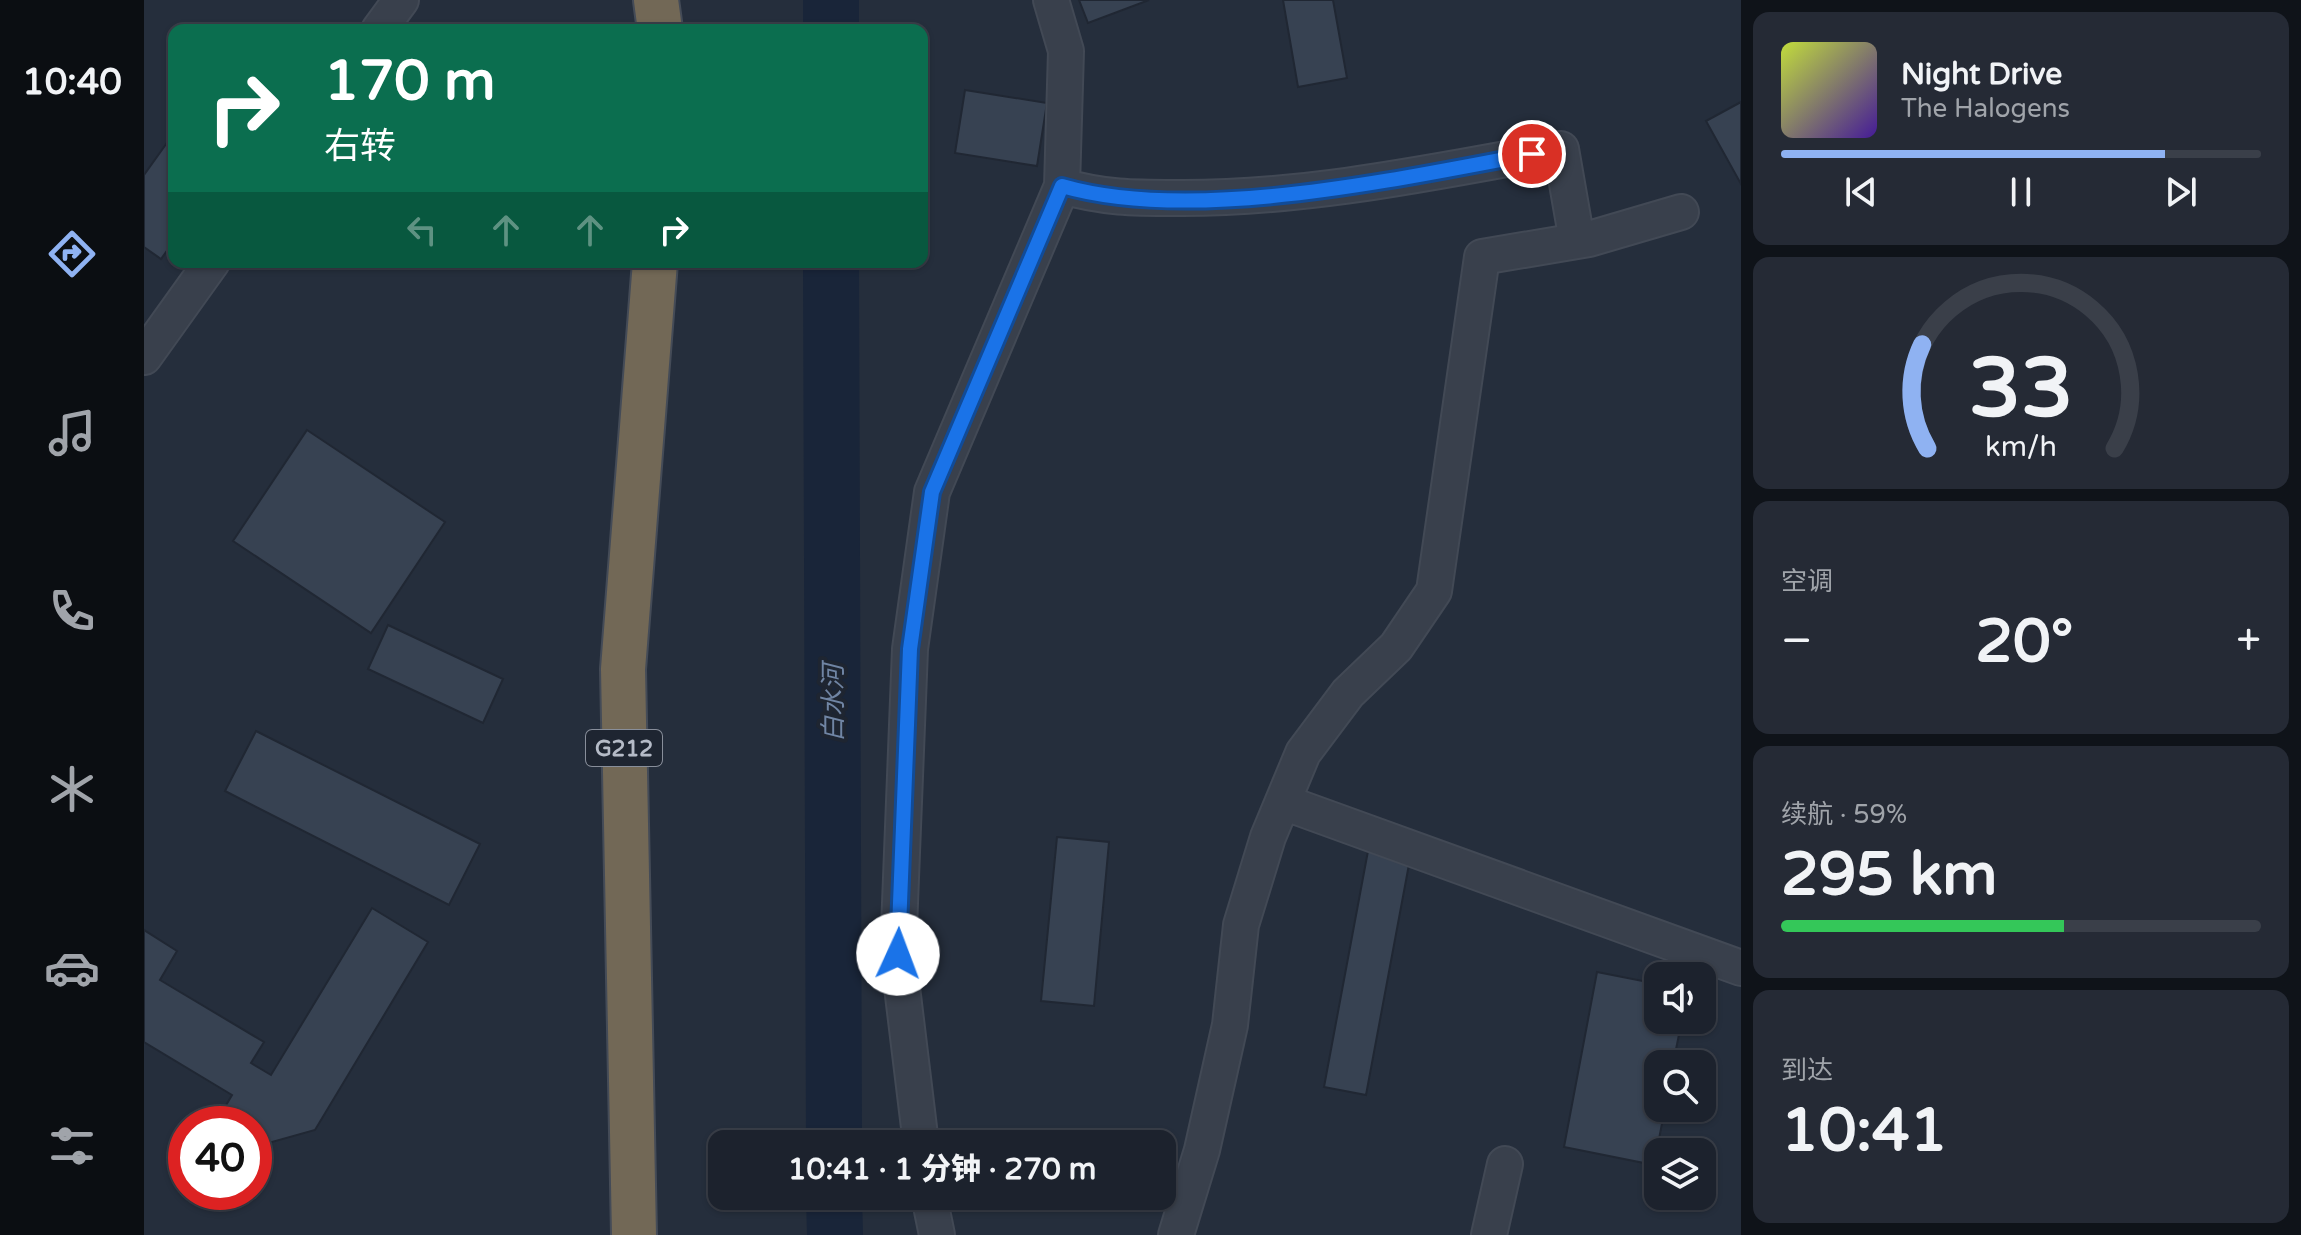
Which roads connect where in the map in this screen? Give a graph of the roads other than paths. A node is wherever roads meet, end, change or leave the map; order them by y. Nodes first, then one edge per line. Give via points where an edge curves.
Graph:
1 (401, 0) edge
2 (656, 0) edge
3 (1051, 0) edge
4 (383, 24) edge
5 (659, 24) edge
6 (1062, 186) junction
7 (1681, 212) dead end
8 (1577, 241) junction
9 (208, 268) edge
10 (655, 268) edge
11 (144, 357) edge
12 (1283, 802) junction
13 (1741, 968) edge
14 (919, 1130) edge
15 (1505, 1164) dead end
16 (932, 1210) edge
17 (634, 1235) edge
18 (937, 1235) edge
19 (1176, 1235) edge
20 (1489, 1235) edge

1 - 4 street
2 - 5 highway
3 - 6 street via 1066,51
6 - 8 street via 1102,197 1233,199 1386,181 1561,149
6 - 14 street via 932,492 910,649 898,954
7 - 8 street
8 - 12 street via 1482,257 1434,591 1396,647 1348,693 1303,753
9 - 11 street
10 - 17 highway, G212 via 623,669
12 - 13 street
12 - 19 street via 1241,925 1230,1025 1202,1150
15 - 20 street
16 - 18 street

